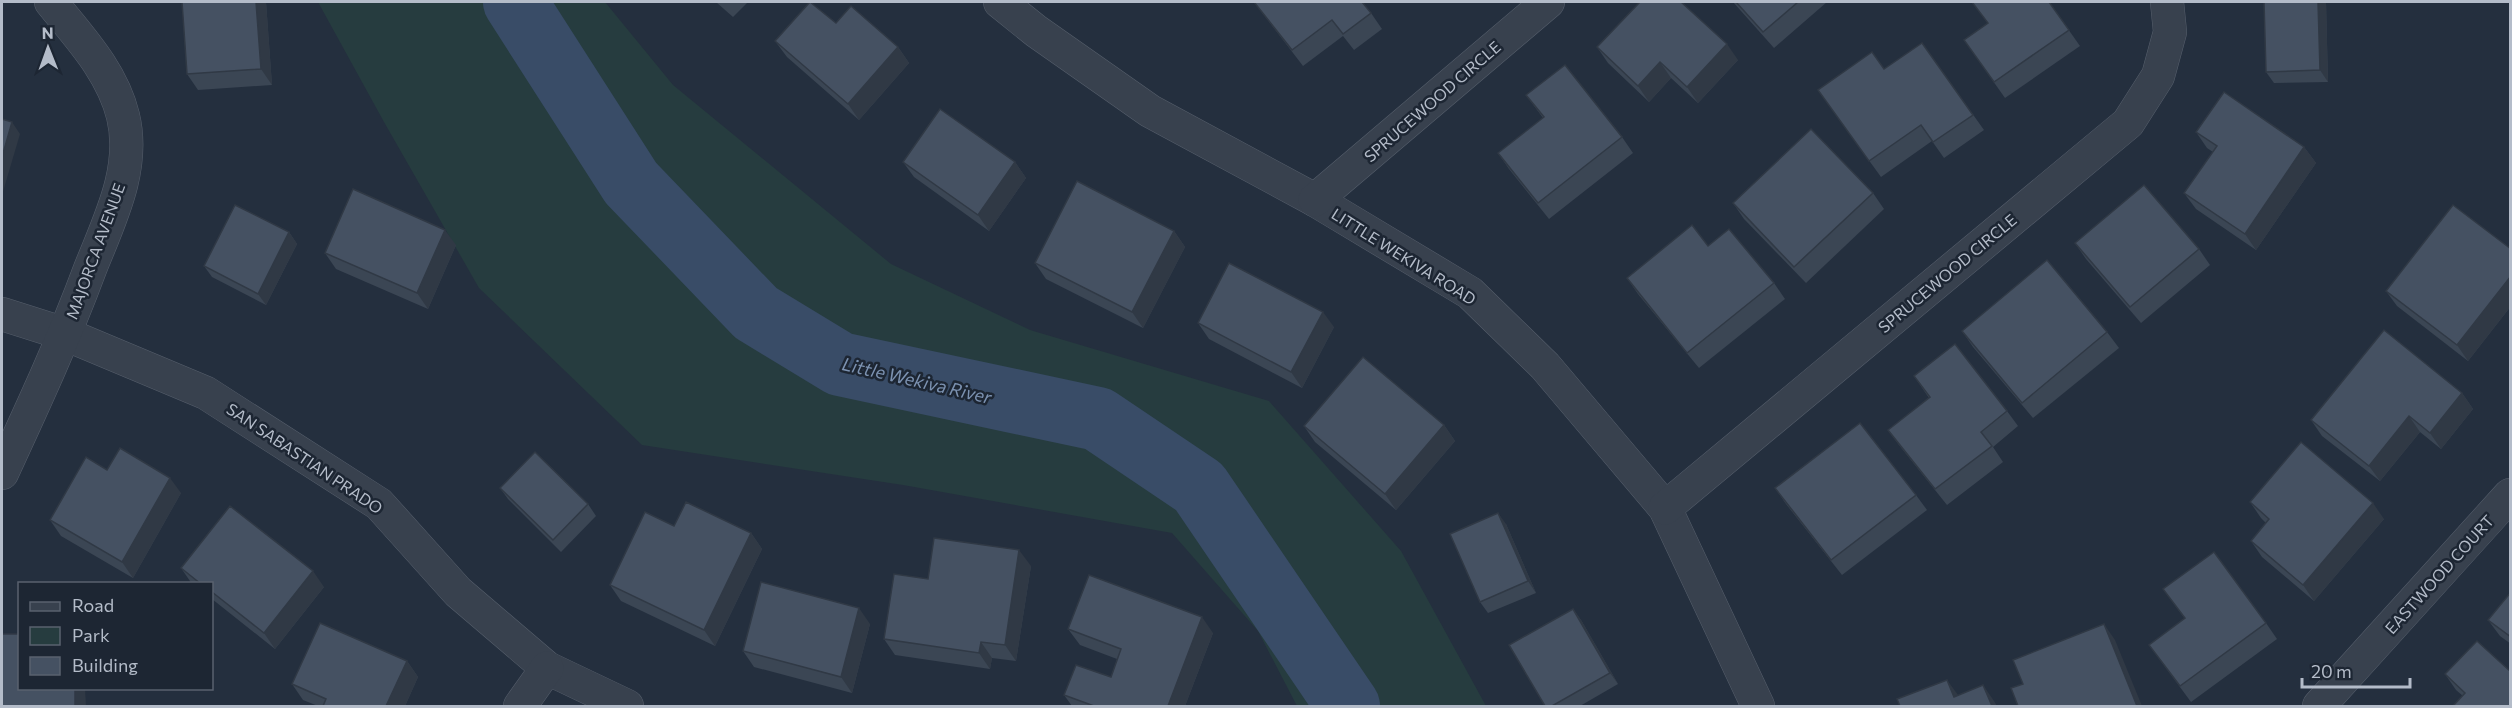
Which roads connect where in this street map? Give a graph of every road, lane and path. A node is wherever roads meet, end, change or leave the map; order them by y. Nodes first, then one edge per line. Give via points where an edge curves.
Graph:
1 (51, 2) edge
2 (1000, 2) edge
3 (1548, 2) edge
4 (2167, 2) edge
5 (1315, 200) junction
6 (2, 314) edge
7 (65, 334) junction
8 (2, 473) edge
9 (2511, 495) edge
10 (1665, 508) junction
11 (547, 668) junction
12 (520, 706) edge
13 (627, 706) edge
14 (1758, 706) edge
15 (2319, 706) edge

1 - 7 street, MAJORCA AVENUE via 106,73 123,116 127,154 118,196
2 - 5 street, LITTLE WEKIVA ROAD via 1150,111
3 - 5 street, SPRUCEWOOD CIRCLE
4 - 10 street, SPRUCEWOOD CIRCLE via 2170,32 2158,76 2128,123
5 - 10 street, LITTLE WEKIVA ROAD via 1470,293 1545,366
6 - 7 street, SAN SABASTIAN PRADO
7 - 8 street, MAJORCA AVENUE
7 - 11 street, SAN SABASTIAN PRADO via 206,393 379,504 458,592
9 - 15 street, EASTWOOD COURT
10 - 14 street, LITTLE WEKIVA ROAD
11 - 12 street
11 - 13 street, SAN SABASTIAN PRADO

